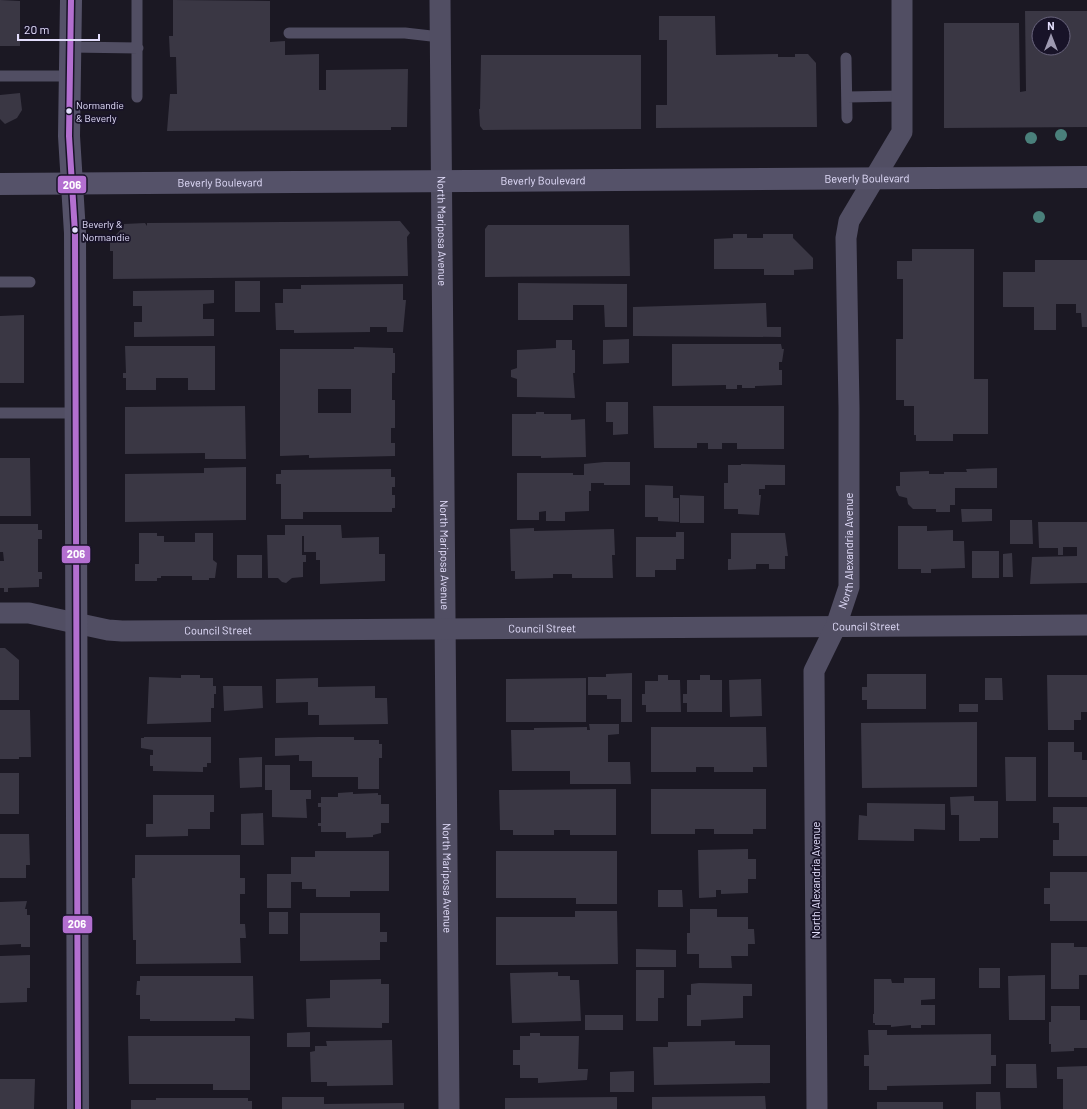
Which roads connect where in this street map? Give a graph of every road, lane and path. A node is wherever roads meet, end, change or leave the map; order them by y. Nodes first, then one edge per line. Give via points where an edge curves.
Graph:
1 (70, 0) edge
2 (137, 0) edge
3 (440, 0) edge
4 (902, 0) edge
5 (289, 32) dead end
6 (440, 37) junction
7 (70, 47) junction
8 (138, 48) junction
9 (846, 58) dead end
10 (0, 76) edge
11 (70, 76) junction
12 (902, 96) junction
13 (137, 97) dead end
14 (847, 97) junction
15 (847, 118) dead end
16 (1087, 177) edge
17 (875, 178) junction
18 (73, 182) junction
19 (441, 182) junction
20 (0, 184) edge
21 (0, 282) edge
22 (30, 282) dead end
23 (75, 412) junction
24 (0, 413) edge
25 (0, 613) edge
26 (77, 623) junction
27 (1087, 625) edge
28 (836, 626) junction
29 (445, 629) junction
30 (78, 1109) edge
31 (449, 1109) edge
32 (817, 1109) edge

1 - 7 main road
2 - 8 lane
3 - 6 street, North Mariposa Avenue
4 - 12 street, North Alexandria Avenue
5 - 6 lane via 405,33
6 - 19 street, North Mariposa Avenue
7 - 8 lane
7 - 11 main road
8 - 13 lane
9 - 14 lane
10 - 11 lane
11 - 18 main road via 69,136
12 - 14 lane
12 - 17 street, North Alexandria Avenue via 902,132
14 - 15 lane
16 - 17 main road, Beverly Boulevard
17 - 19 main road, Beverly Boulevard
17 - 28 street, North Alexandria Avenue via 849,221 846,238 850,408 849,587
18 - 19 main road, Beverly Boulevard
18 - 20 main road, Beverly Boulevard
18 - 23 main road
19 - 29 street, North Mariposa Avenue
21 - 22 lane
23 - 24 lane
23 - 26 main road
25 - 26 street, Council Street via 29,613
26 - 29 street, Council Street via 122,631
26 - 30 main road
27 - 28 street, Council Street
28 - 29 street, Council Street
28 - 32 street, North Alexandria Avenue via 814,671
29 - 31 street, North Mariposa Avenue

